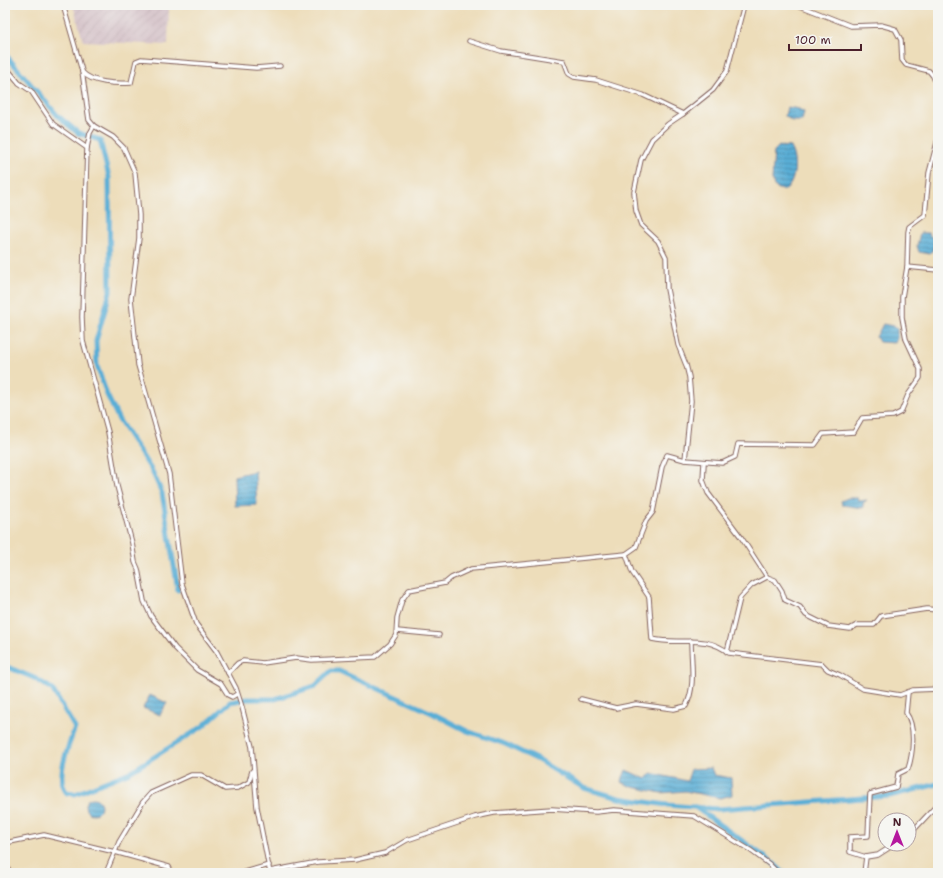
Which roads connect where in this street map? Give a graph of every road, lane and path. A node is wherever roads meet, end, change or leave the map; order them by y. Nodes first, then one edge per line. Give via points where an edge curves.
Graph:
1 (63, 5) edge
2 (744, 5) edge
3 (798, 5) edge
4 (469, 41) dead end
5 (5, 66) edge
6 (280, 66) dead end
7 (82, 71) junction
8 (938, 88) edge
9 (682, 114) junction
10 (94, 126) junction
11 (938, 139) edge
12 (86, 148) junction
13 (907, 267) junction
14 (938, 270) edge
15 (685, 460) junction
16 (704, 462) junction
17 (626, 554) junction
18 (767, 577) junction
19 (938, 610) edge
20 (397, 631) junction
21 (439, 635) dead end
22 (691, 641) junction
23 (728, 652) junction
24 (228, 673) junction
25 (938, 689) edge
26 (908, 692) junction
27 (237, 694) junction
28 (582, 699) dead end
29 (253, 770) junction
30 (938, 804) edge
31 (917, 826) edge
32 (5, 843) edge
33 (115, 852) junction
34 (881, 852) edge
35 (866, 857) junction
36 (5, 858) edge
37 (269, 865) junction
38 (270, 872) edge
39 (9, 873) edge
40 (106, 873) edge
41 (172, 873) edge
42 (242, 873) edge
43 (778, 873) edge
44 (864, 873) edge

1 - 7 street
2 - 9 street via 727,71 713,90
3 - 8 street via 851,26 881,25 895,29 900,40 902,60 906,64 928,71
4 - 9 street via 501,51 564,61 569,74 574,77 596,80 643,95
5 - 12 street via 19,83 31,91 53,124
6 - 7 street via 256,68 140,59 136,61 133,80 125,84 87,77
7 - 10 street via 86,108 89,120
9 - 15 street via 652,139 641,160 634,192 641,225 658,241 666,257 667,289 678,345 689,377 691,401
10 - 12 street
10 - 24 street via 112,136 124,148 135,173 139,238 131,299 138,365 169,474 182,584 196,624 217,652
11 - 13 street via 929,173 925,215 909,227
12 - 27 street via 83,341 108,432 117,486 144,601 161,630 190,663 221,684 232,697
13 - 14 street
13 - 16 street via 902,317 906,339 920,369 920,378 908,395 901,412 893,416 862,418 854,432 823,434 815,445 738,444 735,457 722,463
15 - 16 street
15 - 17 street via 667,455 653,512 646,521 636,547
16 - 18 street via 703,480 708,493
17 - 20 street via 471,569 445,583 409,590 402,600 397,618
17 - 22 street via 632,572 649,598 652,639
18 - 19 street via 775,580 785,600 828,626 850,629 857,624 874,624 881,616 927,609
18 - 23 street via 752,585 740,598
20 - 21 street
20 - 24 street via 390,644 370,659 296,658 263,663 243,661
22 - 23 street via 707,641 721,645
22 - 28 street via 693,684 686,706 674,708 636,704 616,708
23 - 26 street via 822,664 863,689 896,695
24 - 27 street
25 - 26 street
26 - 35 street via 906,713 911,720 911,760 908,769 898,774 896,787 870,794 868,836 850,837 849,840 850,852
27 - 29 street via 252,747
29 - 33 street via 249,782 238,788 225,789 201,776 191,775 151,793 135,815
29 - 37 street via 257,807
30 - 31 street
32 - 33 street via 44,835
33 - 40 street
33 - 41 street via 169,867
34 - 35 street
35 - 44 street
36 - 39 street
37 - 38 street
37 - 42 street
38 - 43 street via 318,862 355,860 385,854 407,840 475,817 511,811 552,809 596,812 620,810 694,816 750,850

